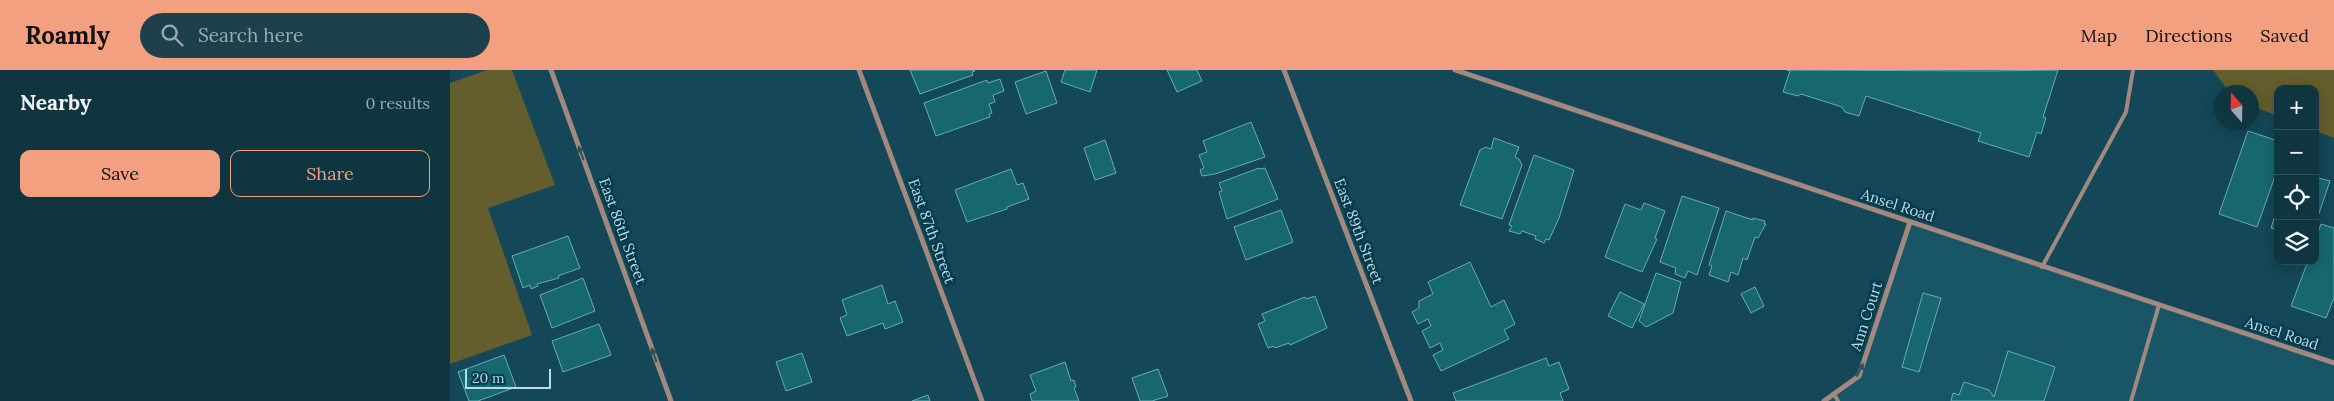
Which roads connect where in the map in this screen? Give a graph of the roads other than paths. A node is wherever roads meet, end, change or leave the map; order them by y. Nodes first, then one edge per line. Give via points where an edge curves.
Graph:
1 (551, 70) edge
2 (859, 70) edge
3 (1284, 70) edge
4 (1458, 70) edge
5 (2133, 70) edge
6 (1910, 222) junction
7 (2042, 267) junction
8 (2159, 306) junction
9 (2334, 363) edge
10 (1834, 394) junction
11 (671, 401) edge
12 (982, 401) edge
13 (1412, 401) edge
14 (1824, 401) edge
15 (1838, 401) edge
16 (2131, 401) edge

11 -> 1 street, East 86th Street
2 - 12 street, East 87th Street
3 - 13 street, East 89th Street
4 - 6 street, Ansel Road
5 - 7 lane via 2126,112
6 - 7 street, Ansel Road
10 -> 6 street, Ann Court via 1860,376
7 - 8 street, Ansel Road
8 - 9 street, Ansel Road
8 - 16 lane
10 - 14 street, Ann Court
10 - 15 lane

